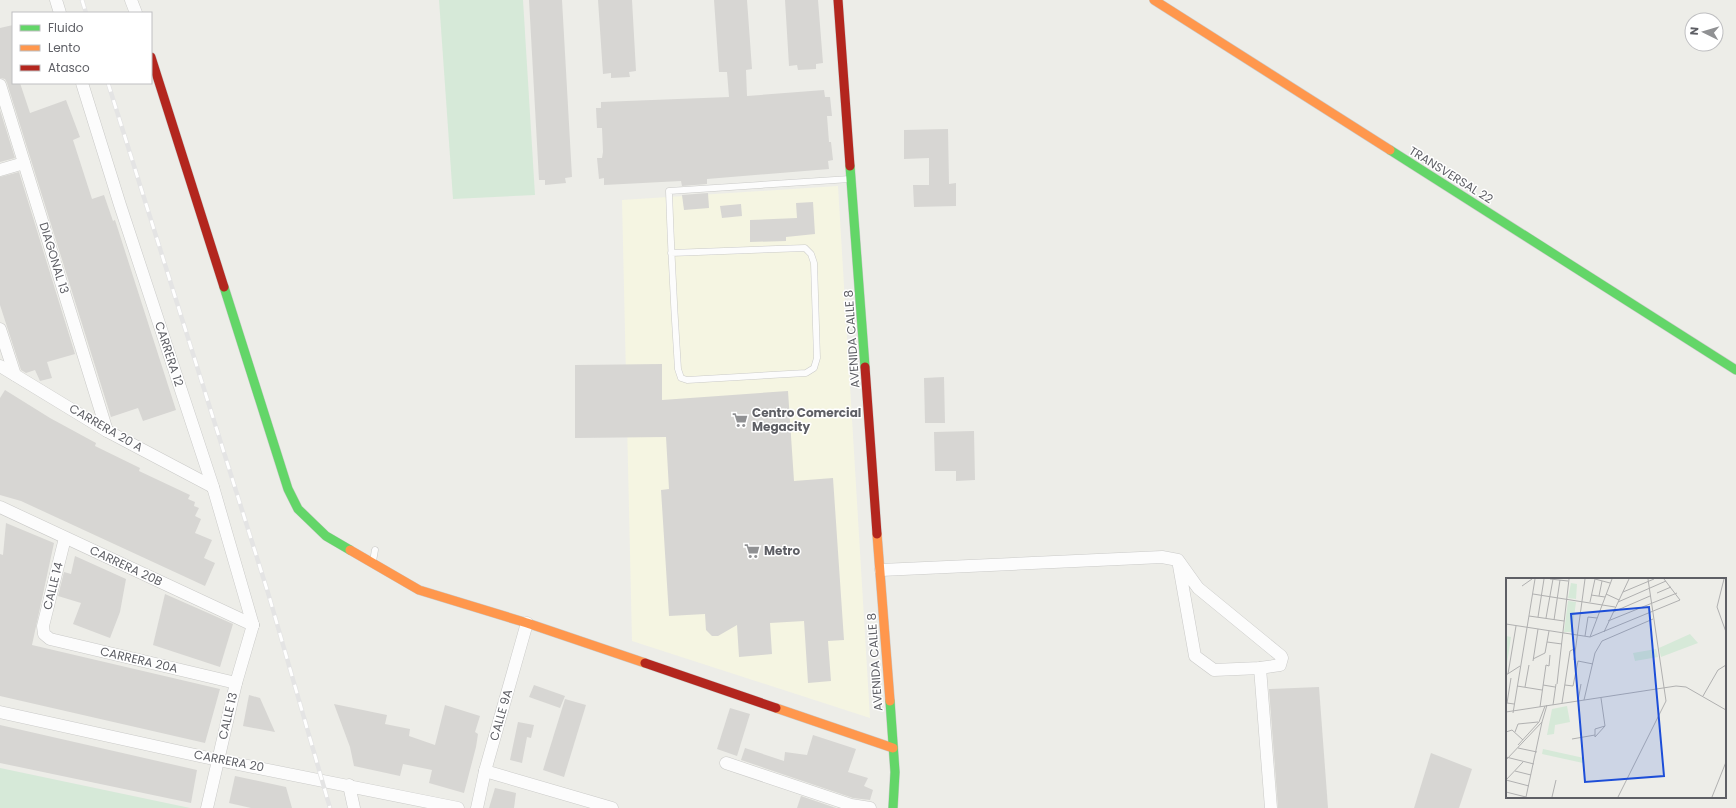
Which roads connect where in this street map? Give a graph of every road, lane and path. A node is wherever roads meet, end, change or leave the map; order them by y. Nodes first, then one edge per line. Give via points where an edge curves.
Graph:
1 (56, 0) edge
2 (131, 0) edge
3 (838, 0) edge
4 (1154, 0) edge
5 (60, 12) edge
6 (136, 12) edge
7 (152, 61) edge
8 (82, 84) edge
9 (0, 85) edge
10 (24, 163) junction
11 (0, 170) edge
12 (852, 179) junction
13 (671, 253) junction
14 (0, 329) edge
15 (0, 366) edge
16 (1736, 370) edge
17 (15, 375) junction
18 (107, 431) junction
19 (213, 487) junction
20 (0, 508) edge
21 (65, 538) junction
22 (375, 550) dead end
23 (1178, 560) junction
24 (373, 563) junction
25 (881, 570) junction
26 (527, 623) junction
27 (253, 625) junction
28 (44, 634) joint
29 (1260, 668) junction
30 (236, 682) junction
31 (0, 712) edge
32 (893, 748) junction
33 (218, 760) junction
34 (726, 763) dead end
35 (485, 772) junction
36 (895, 772) junction
37 (349, 785) junction
38 (904, 801) dead end
39 (208, 808) edge
40 (354, 808) edge
41 (458, 808) edge
42 (478, 808) edge
43 (612, 808) edge
44 (870, 808) edge
45 (893, 808) edge
46 (1271, 808) edge

1 - 5 street
2 - 6 street
3 - 12 street, AVENIDA CALLE 8
4 - 16 street, TRANSVERSAL 22
7 - 24 street via 288,489 298,509 326,536
8 - 19 street, CARRERA 12
9 - 10 street, DIAGONAL 13
10 - 11 street
10 - 18 street, DIAGONAL 13
12 - 13 lane via 670,191
12 - 25 street, AVENIDA CALLE 8
13 - 13 lane via 678,369 681,378 687,380 806,373 814,368 817,358 814,263 806,248
14 - 17 street
15 - 17 street, CARRERA 20 A
17 - 18 street, CARRERA 20 A
18 - 19 street, CARRERA 20 A
19 - 27 street, CARRERA 12
20 - 21 street, CARRERA 20B
21 - 27 street, CARRERA 20B
21 - 28 street, CALLE 14 via 43,626
22 - 24 lane
23 - 25 street via 1162,557
23 - 29 street via 1195,656 1214,670
23 - 29 street via 1198,588 1281,656 1280,665
24 - 26 street via 419,590
25 - 32 street, AVENIDA CALLE 8
26 - 32 street
26 - 35 street, CALLE 9A
27 - 30 street, CALLE 13
28 - 30 street, CARRERA 20A via 50,639
29 - 46 street
30 - 33 street, CALLE 13
31 - 33 street, CARRERA 20
32 - 36 street, AVENIDA CALLE 8
33 - 37 street, CARRERA 20
33 - 39 street, CALLE 13
34 - 44 street
35 - 42 street, CALLE 9A
35 - 43 street
36 - 38 street, AVENIDA CALLE 8
36 - 45 street, AVENIDA CALLE 8
37 - 40 street
37 - 41 street, CARRERA 20

